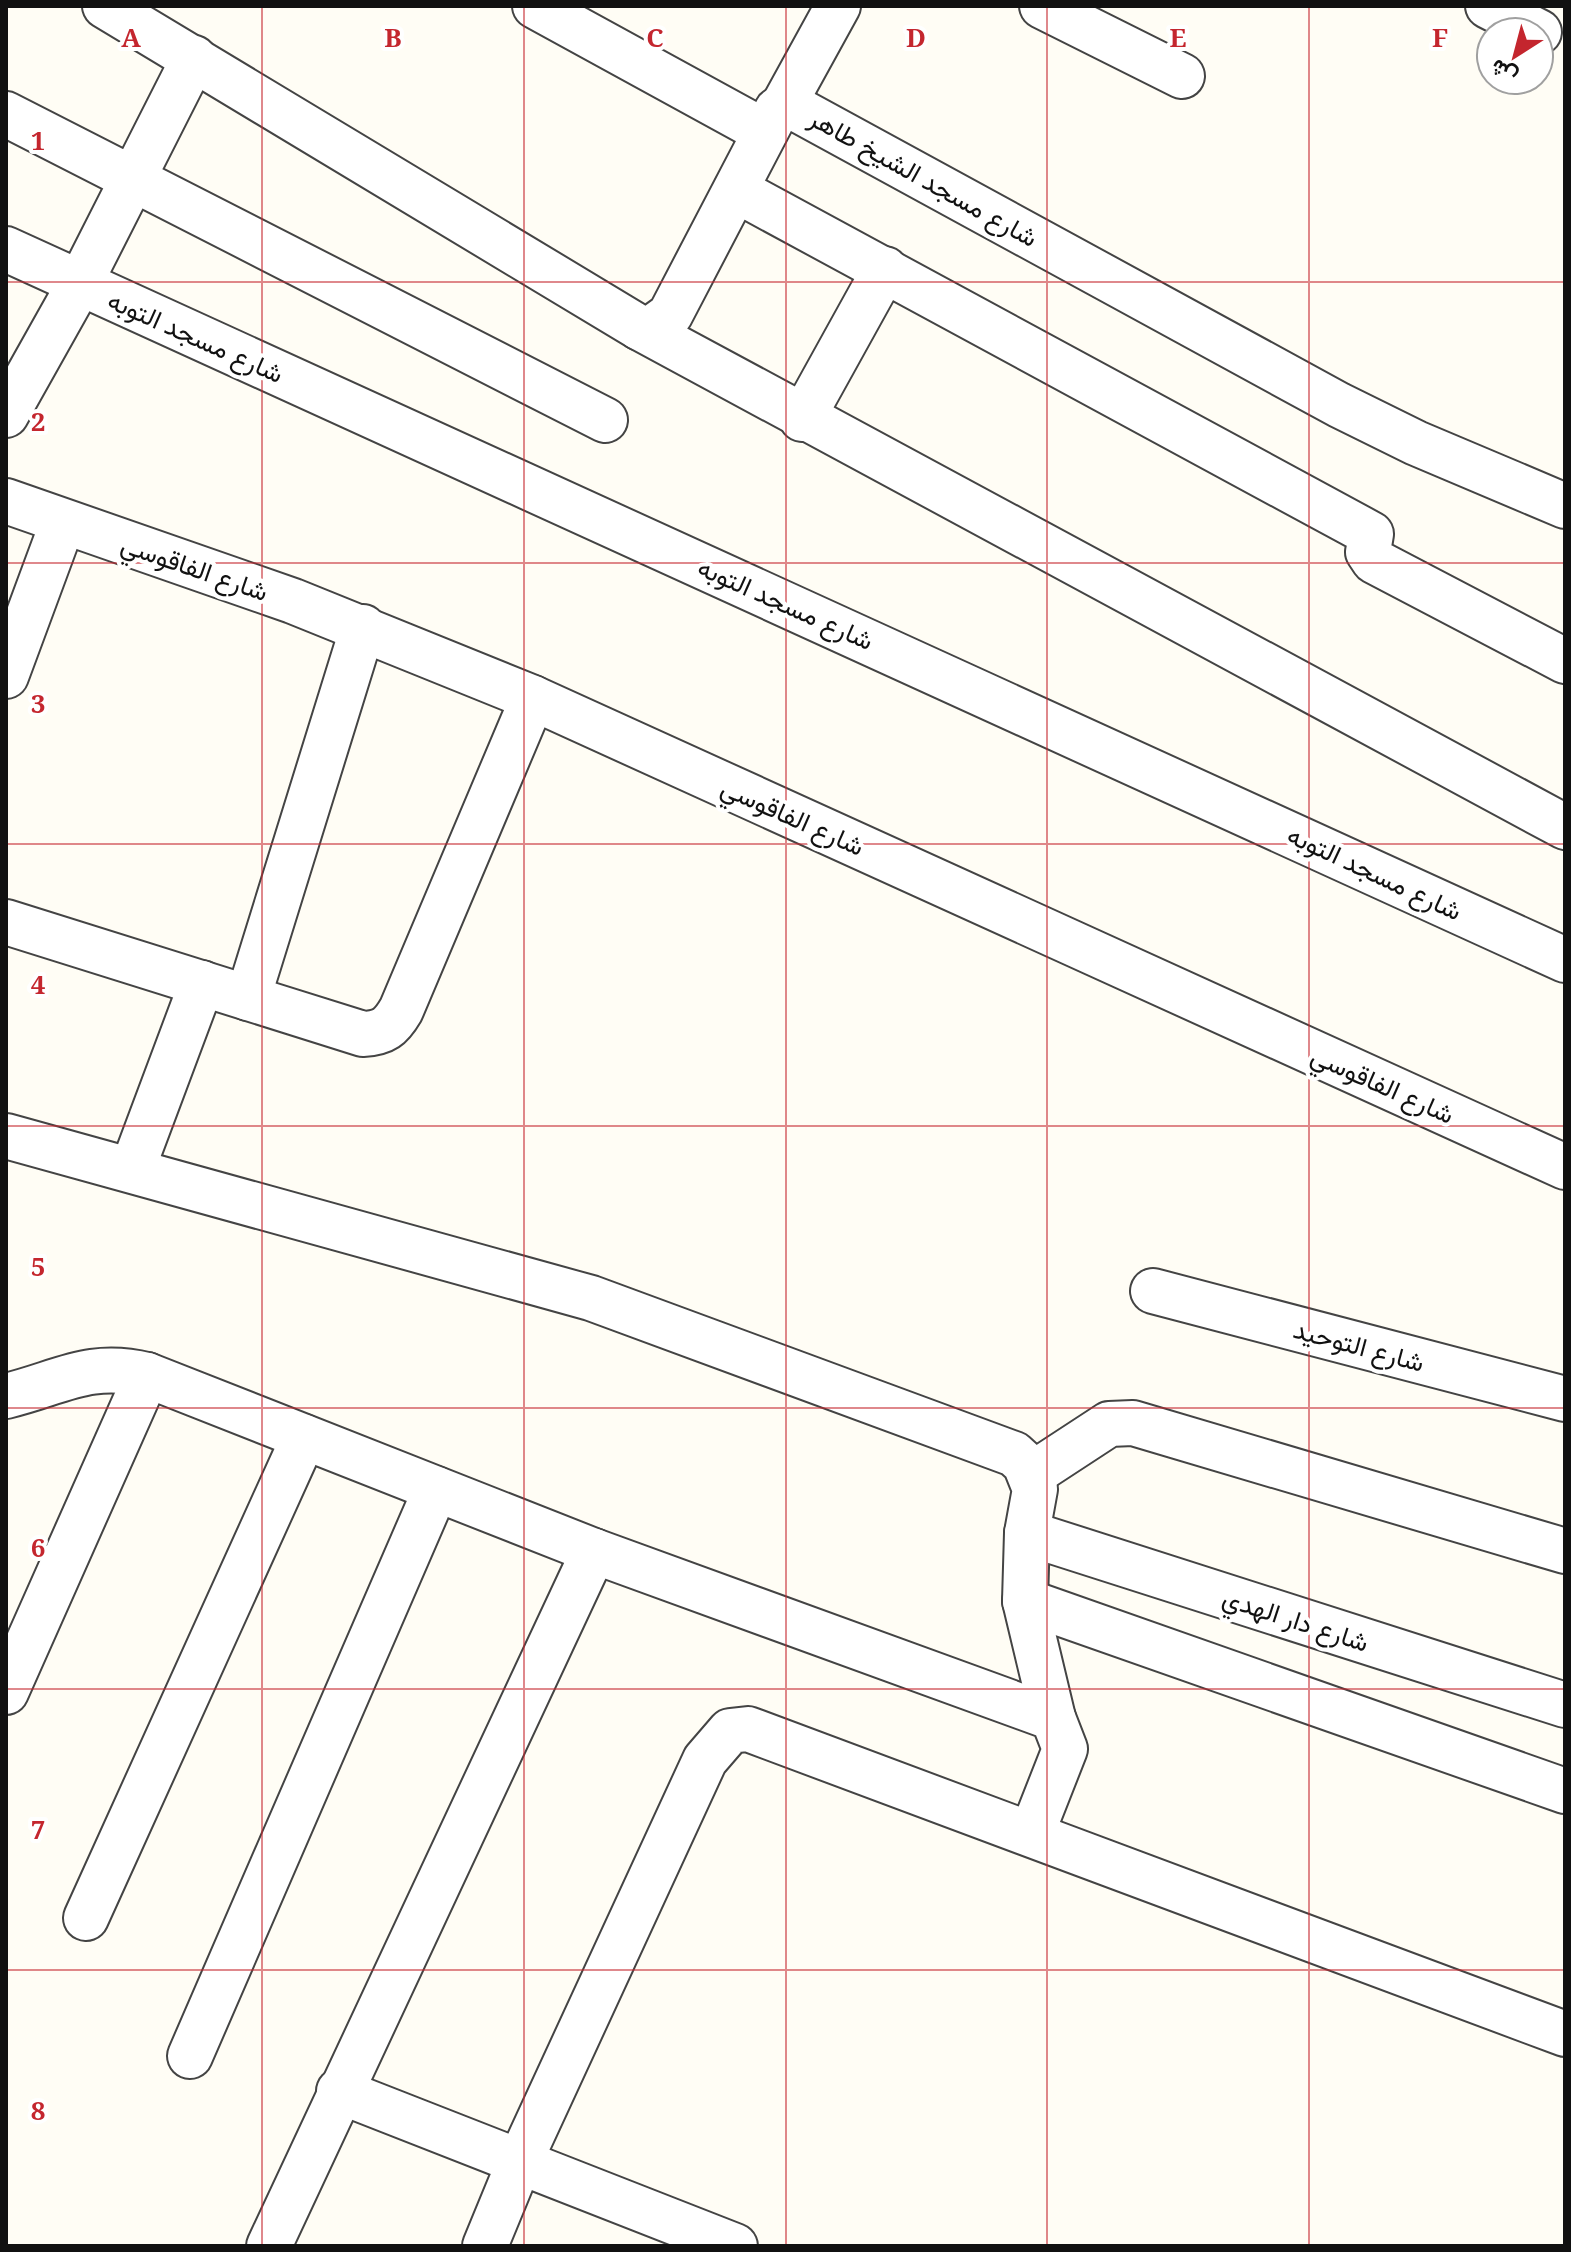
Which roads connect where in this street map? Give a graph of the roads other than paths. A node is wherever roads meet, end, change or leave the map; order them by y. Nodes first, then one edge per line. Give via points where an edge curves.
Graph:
1 (535, 6) edge
2 (838, 6) edge
3 (1042, 6) edge
4 (1488, 6) edge
5 (121, 10) edge
6 (1508, 16) edge
7 (194, 58) junction
8 (1182, 76) dead end
9 (6, 114) edge
10 (774, 119) junction
11 (133, 181) junction
12 (736, 190) junction
13 (6, 249) edge
14 (885, 269) junction
15 (80, 283) junction
16 (640, 328) junction
17 (6, 415) edge
18 (802, 419) junction
19 (605, 420) dead end
20 (6, 501) edge
21 (1565, 506) edge
22 (63, 522) junction
23 (363, 627) junction
24 (1565, 661) edge
25 (6, 676) edge
26 (533, 698) junction
27 (1565, 827) edge
28 (6, 922) edge
29 (1565, 960) edge
30 (202, 983) junction
31 (248, 998) junction
32 (6, 1136) edge
33 (1565, 1167) edge
34 (132, 1170) junction
35 (1153, 1291) dead end
36 (147, 1375) junction
37 (6, 1396) edge
38 (1565, 1399) edge
39 (304, 1437) junction
40 (1031, 1475) junction
41 (436, 1489) junction
42 (1027, 1533) junction
43 (594, 1551) junction
44 (1565, 1551) edge
45 (1025, 1601) junction
46 (6, 1692) edge
47 (1565, 1705) edge
48 (1053, 1718) junction
49 (1565, 1791) edge
50 (1032, 1833) junction
51 (86, 1918) dead end
52 (1565, 2034) edge
53 (190, 2056) dead end
54 (339, 2091) junction
55 (520, 2161) junction
56 (269, 2246) edge
57 (485, 2246) edge
58 (735, 2246) edge

1 - 10 street, شارع مسجد الشيخ طاهر
2 - 10 street
3 - 8 street
4 - 6 street
5 - 7 street
7 - 11 street
7 - 16 street
9 - 11 street
10 - 12 street
10 - 21 street, شارع مسجد الشيخ طاهر via 800,109 1339,405
11 - 15 street
11 - 19 street
12 - 14 street
12 - 16 street via 670,315 652,328
13 - 15 street, شارع مسجد التوبه
14 - 18 street
14 - 24 street via 1371,534 1368,552 1374,561
15 - 17 street
15 - 29 street, شارع مسجد التوبه
16 - 18 street
18 - 27 street
20 - 22 street, شارع الفاقوسي
22 - 23 street, شارع الفاقوسي
22 - 25 street
23 - 26 street, شارع الفاقوسي
23 - 31 street
26 - 31 street via 390,1027 363,1034
26 - 33 street, شارع الفاقوسي
28 - 30 street
30 - 31 street
30 - 34 street
32 - 34 street
34 - 40 street via 591,1298 1014,1454
35 - 38 street, شارع التوحيد
36 - 37 street via 119,1368 80,1371
36 - 39 street
36 - 46 street
39 - 41 street
39 - 51 street
40 - 42 street via 1035,1489
40 - 44 street via 1109,1424 1133,1423
41 - 43 street
41 - 53 street
42 - 45 street
42 - 47 street, شارع دار الهدي
43 - 48 street
43 - 54 street
45 - 48 street
45 - 49 street
48 - 50 street via 1065,1749
50 - 52 street
50 - 55 street via 748,1729 730,1731 705,1760
54 - 55 street
54 - 56 street
55 - 57 street
55 - 58 street

